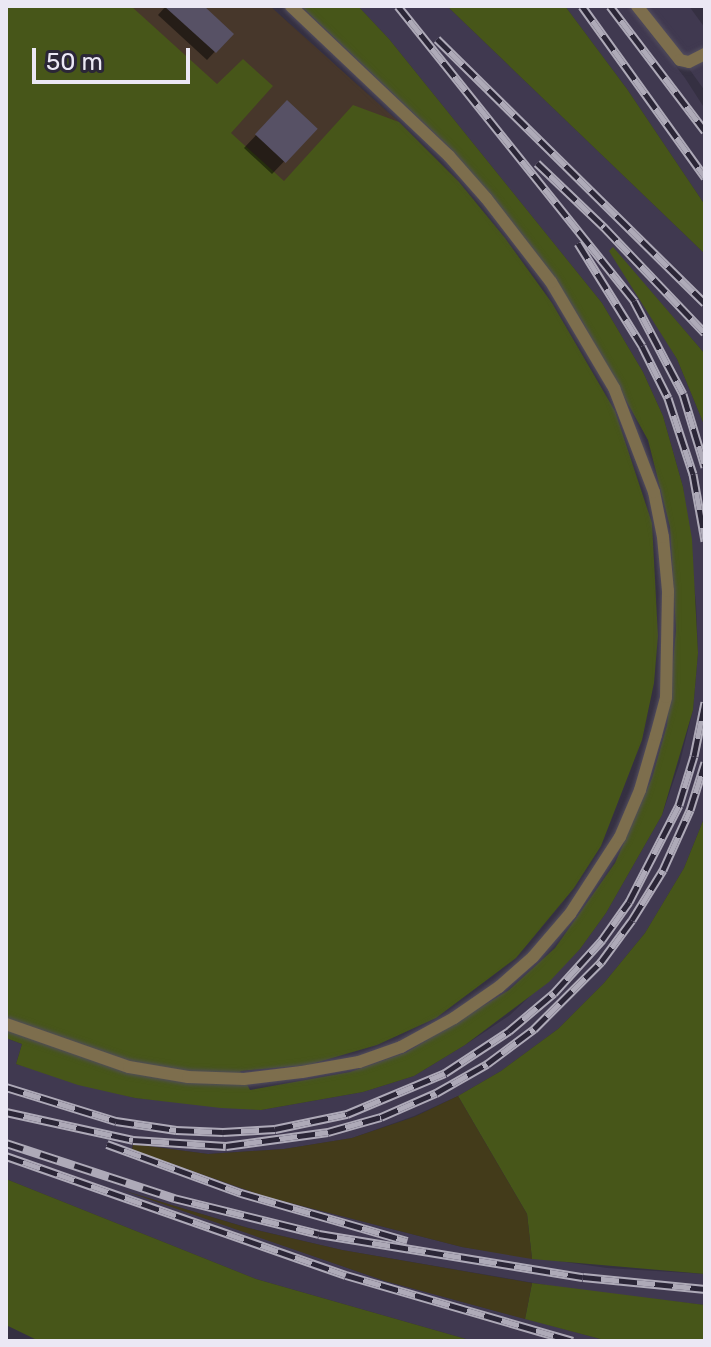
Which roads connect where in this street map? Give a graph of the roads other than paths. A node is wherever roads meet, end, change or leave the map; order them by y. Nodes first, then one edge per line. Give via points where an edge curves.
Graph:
1 (291, 6) edge
2 (637, 6) edge
3 (705, 54) edge
4 (6, 1024) edge

1 - 4 lane via 486,198 551,282 614,388 654,492 663,537 666,682 656,735 620,837 570,914 499,987 401,1047 359,1062 302,1072 244,1079 188,1077 129,1067
2 - 3 lane via 680,60 689,62

